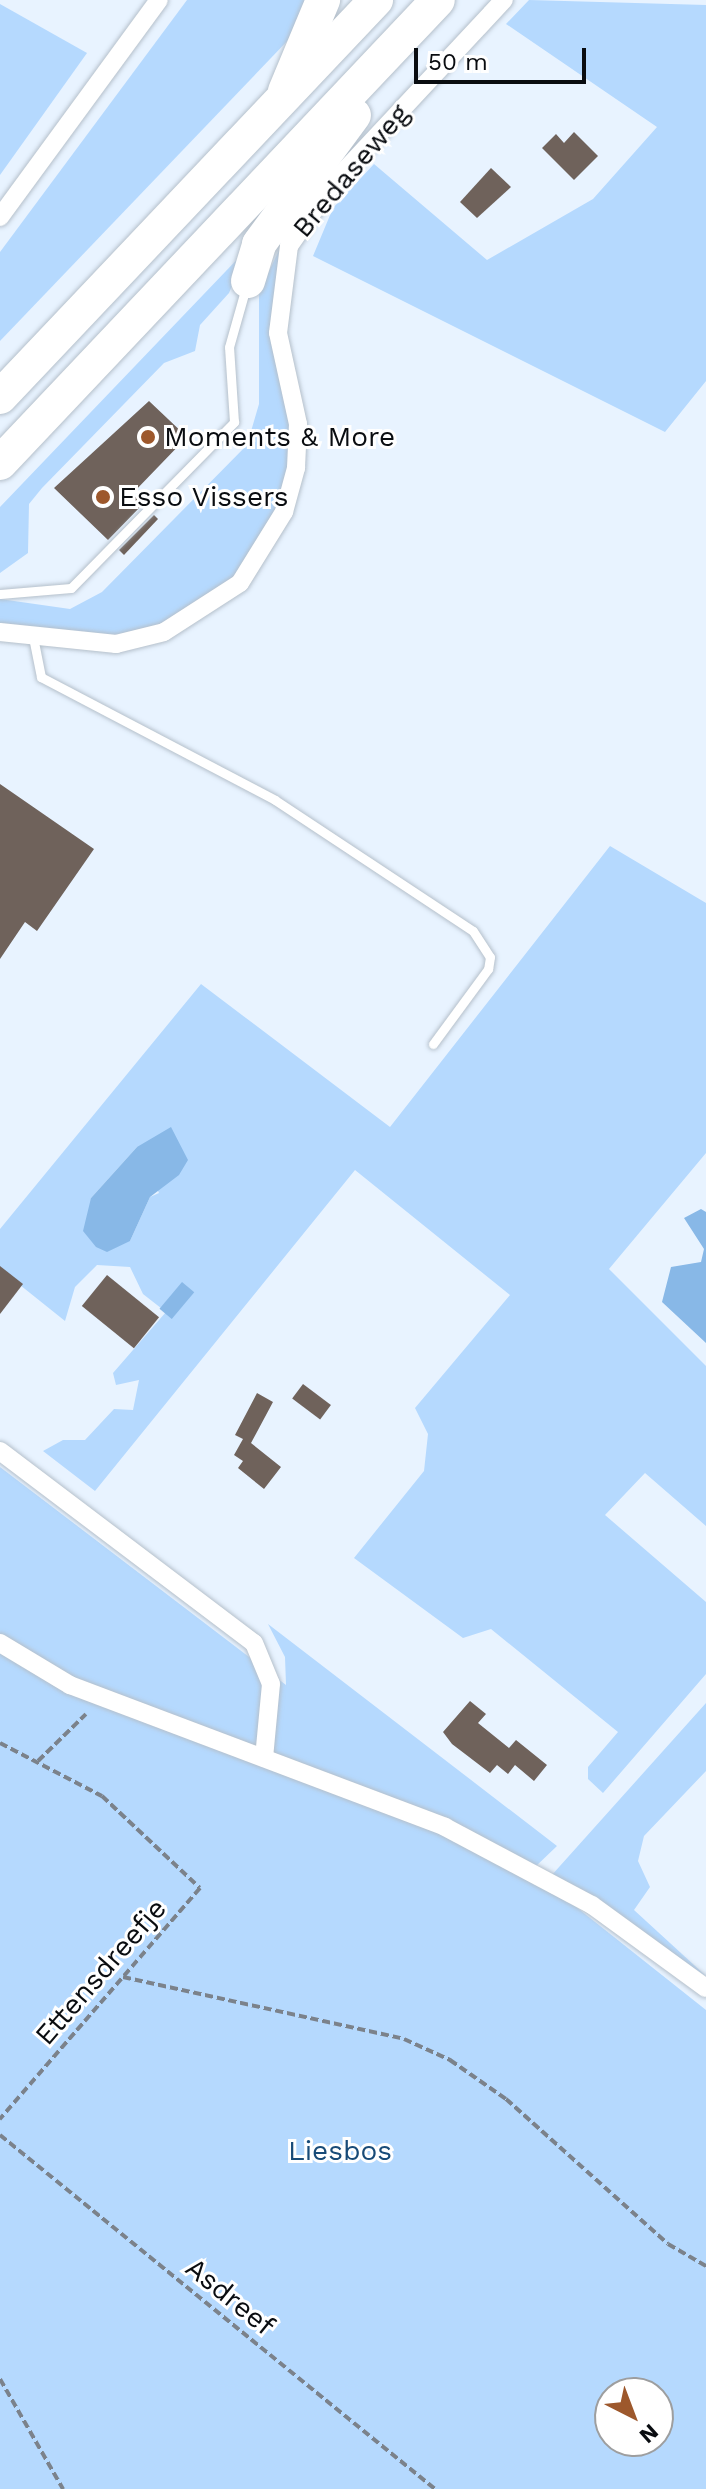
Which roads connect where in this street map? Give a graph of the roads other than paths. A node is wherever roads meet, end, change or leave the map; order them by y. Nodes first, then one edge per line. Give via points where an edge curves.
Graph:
1 (159, 0) edge
2 (323, 0) edge
3 (376, 0) edge
4 (504, 0) edge
5 (435, 4) edge
6 (282, 100) junction
7 (0, 217) edge
8 (248, 281) joint
9 (0, 397) edge
10 (0, 463) edge
11 (0, 594) edge
12 (0, 632) edge
13 (33, 637) junction
14 (433, 1044) dead end
15 (0, 1451) edge
16 (0, 1643) edge
17 (264, 1758) junction
18 (706, 1988) edge

1 - 7 street
2 - 6 highway
3 - 6 highway
4 - 13 street, Bredaseweg via 334,182 289,246 278,333 298,424 296,468 265,550 240,583 164,632 116,644
5 - 8 highway via 259,244
5 - 10 highway
6 - 9 highway
8 - 11 lane via 229,347 234,422 71,588
12 - 13 street, Bredaseweg
13 - 14 lane via 41,677 275,800 473,931 490,957 488,969
15 - 17 street via 254,1643 271,1684
16 - 17 street via 100,1696
17 - 18 street via 445,1827 544,1877

